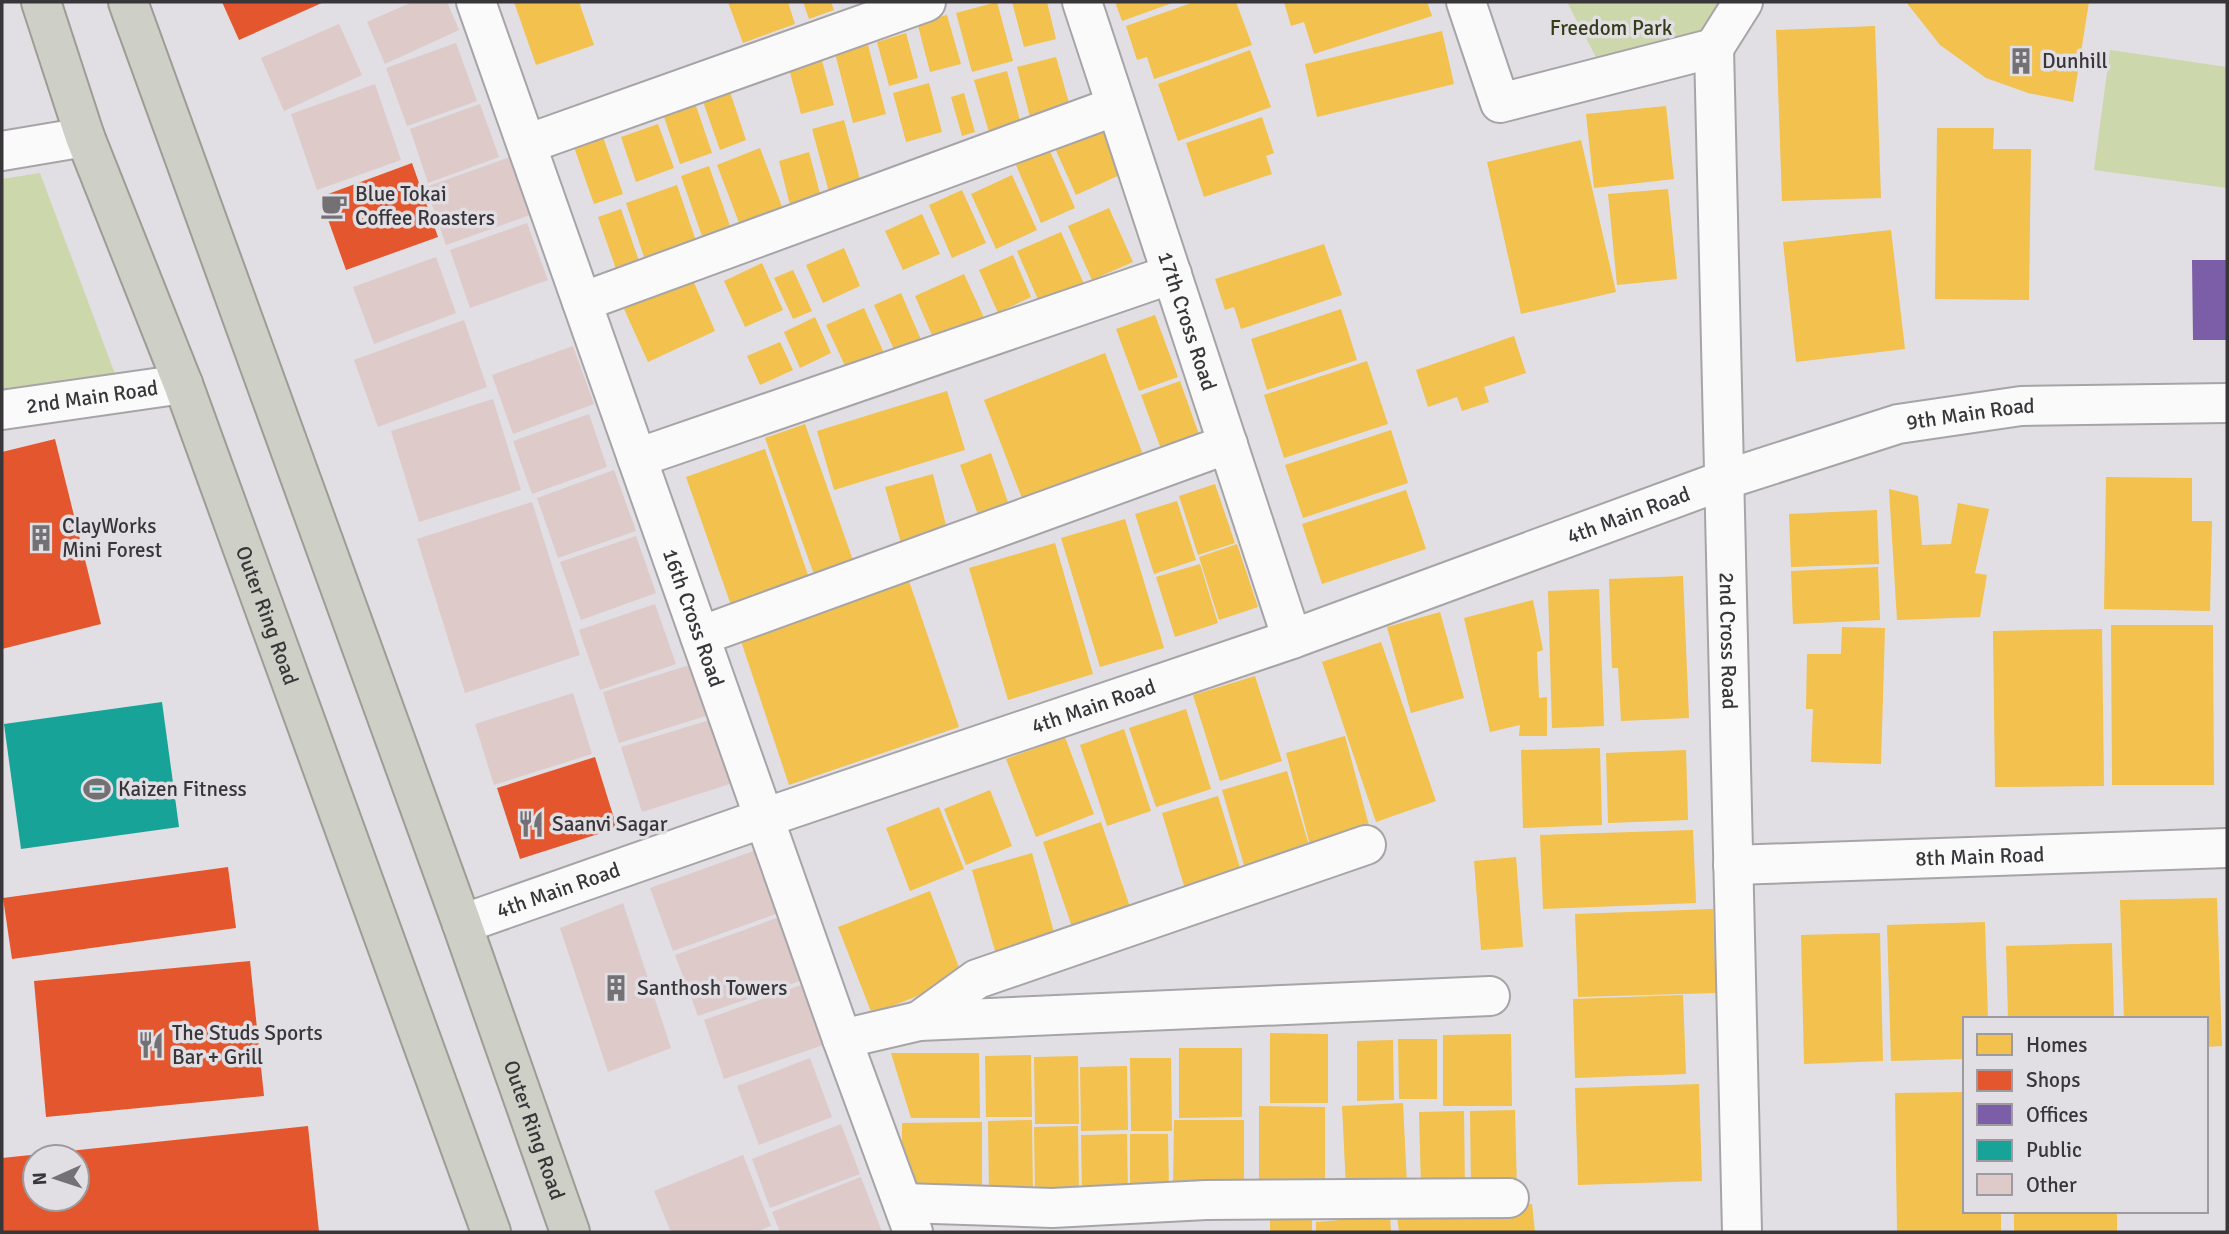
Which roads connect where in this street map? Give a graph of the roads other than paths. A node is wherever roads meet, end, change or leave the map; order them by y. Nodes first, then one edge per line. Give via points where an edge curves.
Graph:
1 (41, 2) edge
2 (128, 2) edge
3 (476, 2) edge
4 (926, 2) edge
5 (1082, 2) edge
6 (1466, 2) edge
7 (1743, 2) edge
8 (1714, 48) junction
9 (1116, 106) junction
10 (85, 138) junction
11 (527, 144) junction
12 (2, 151) edge
13 (1172, 274) junction
14 (582, 302) junction
15 (183, 384) junction
16 (2227, 403) edge
17 (2, 411) edge
18 (1228, 444) junction
19 (637, 458) junction
20 (1724, 480) junction
21 (700, 636) junction
22 (1292, 639) junction
23 (764, 818) junction
24 (1366, 845) dead end
25 (2227, 848) edge
26 (1733, 865) junction
27 (462, 925) junction
28 (1489, 996) dead end
29 (919, 1021) junction
30 (842, 1040) junction
31 (1509, 1198) dead end
32 (908, 1217) edge
33 (491, 1232) edge
34 (570, 1232) edge
35 (1742, 1232) edge

1 - 10 highway, Outer Ring Road
2 - 27 highway, Outer Ring Road
3 - 11 street, 16th Cross Road
4 - 11 street
5 - 9 street, 17th Cross Road
6 - 8 street via 1500,103
7 - 8 street
8 - 20 street, 2nd Cross Road
9 - 13 street, 17th Cross Road
9 - 14 street
10 - 12 street
10 - 15 highway, Outer Ring Road
11 - 14 street, 16th Cross Road
13 - 18 street, 17th Cross Road
13 - 19 street
14 - 19 street, 16th Cross Road
15 - 17 street, 2nd Main Road
15 - 33 highway, Outer Ring Road
16 - 20 street, 9th Main Road via 2021,406 1898,424
18 - 21 street
18 - 22 street, 17th Cross Road
19 - 21 street, 16th Cross Road
20 - 22 street, 4th Main Road
20 - 26 street, 2nd Cross Road
21 - 23 street, 16th Cross Road
22 - 23 street, 4th Main Road
23 - 27 street, 4th Main Road
23 - 30 street, 16th Cross Road
24 - 29 street via 977,979
25 - 26 street, 8th Main Road
26 - 35 street, 2nd Cross Road
27 - 34 highway, Outer Ring Road
28 - 29 street
29 - 30 street
30 - 32 street, 16th Cross Road
31 - 32 street via 1206,1200

